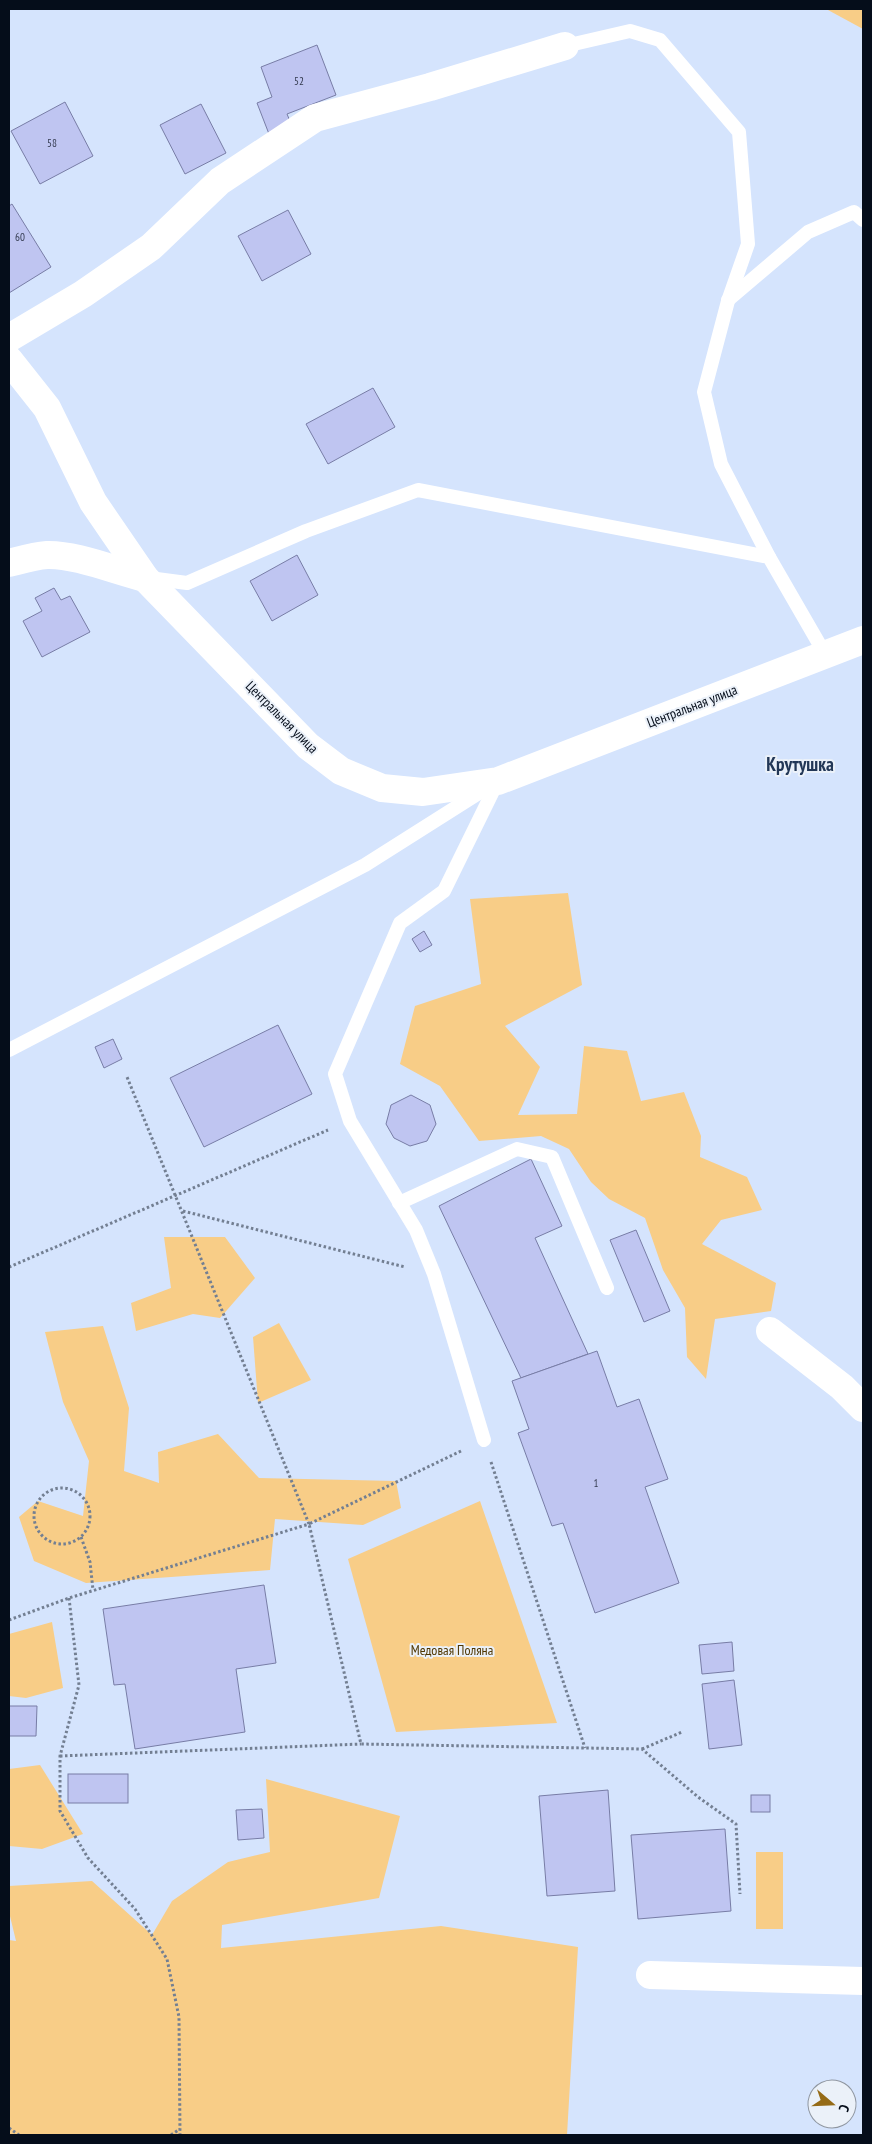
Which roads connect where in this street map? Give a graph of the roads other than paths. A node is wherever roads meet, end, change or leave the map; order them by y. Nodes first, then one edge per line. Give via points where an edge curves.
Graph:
1 (564, 46) joint
2 (863, 220) edge
3 (728, 300) junction
4 (9, 338) edge
5 (9, 360) edge
6 (769, 557) junction
7 (9, 563) edge
8 (145, 578) junction
9 (863, 640) edge
10 (825, 654) junction
11 (498, 781) junction
12 (9, 1050) edge
13 (399, 1203) junction
14 (607, 1288) dead end
15 (770, 1331) dead end
16 (863, 1408) edge
17 (484, 1440) road end
18 (650, 1975) dead end
19 (863, 1981) edge

1 - 3 lane via 630,31 660,40 739,132 748,244
1 - 4 street via 315,118 220,182 151,246 83,294
2 - 3 lane via 854,212 808,232
3 - 6 lane via 704,392 721,464
5 - 8 street, Центральная улица via 47,408 93,502
6 - 8 lane via 418,490 306,531 187,583
6 - 10 lane
7 - 8 street via 48,555
8 - 11 street, Центральная улица via 308,746 341,771 382,788 423,792
9 - 10 street, Центральная улица
10 - 11 street, Центральная улица
11 - 12 lane via 365,864
11 - 13 lane via 444,891 400,923 335,1074 350,1121
13 - 14 lane via 517,1150 552,1157
13 - 17 lane via 416,1230 434,1274
15 - 16 street via 842,1387
18 - 19 street

